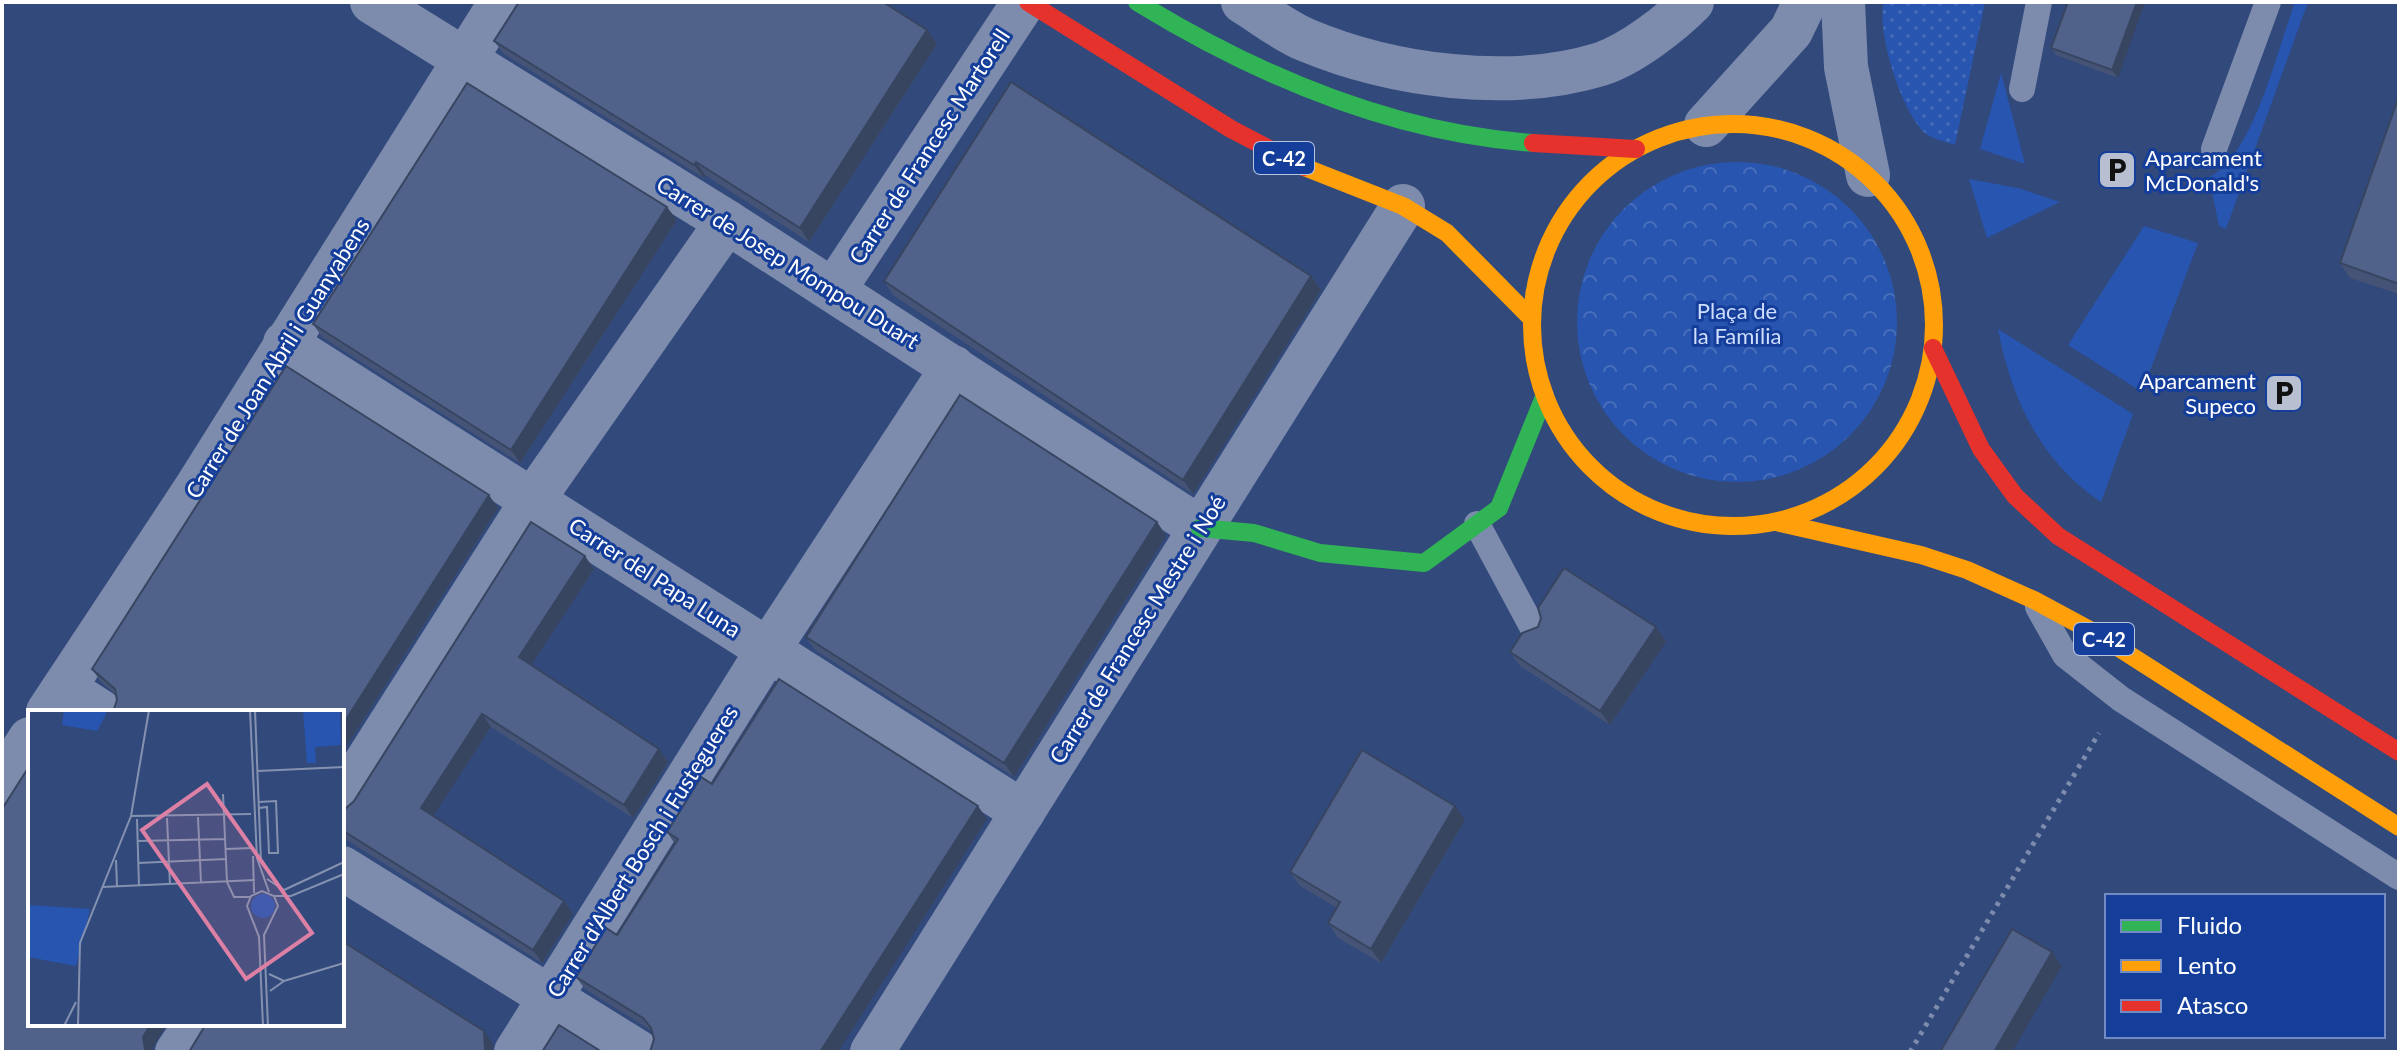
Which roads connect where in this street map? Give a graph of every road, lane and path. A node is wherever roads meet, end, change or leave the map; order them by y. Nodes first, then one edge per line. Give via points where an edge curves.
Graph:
1 (372, 2) edge
2 (501, 2) edge
3 (1026, 2) edge
4 (1137, 2) edge
5 (1243, 2) edge
6 (1692, 2) edge
7 (1805, 2) edge
8 (1843, 2) edge
9 (2039, 2) edge
10 (2268, 2) edge
11 (465, 61) junction
12 (2022, 89) dead end
13 (1706, 125) junction
14 (1636, 149) junction
15 (2214, 149) dead end
16 (1868, 175) junction
17 (1403, 206) junction
18 (727, 222) junction
19 (834, 290) junction
20 (1531, 318) junction
21 (285, 343) junction
22 (1933, 348) junction
23 (953, 367) junction
24 (1544, 397) junction
25 (534, 498) junction
26 (1776, 522) junction
27 (1477, 524) junction
28 (1200, 528) junction
29 (2034, 600) junction
30 (1535, 632) edge
31 (768, 650) junction
32 (2275, 676) junction
33 (2121, 699) junction
34 (56, 700) edge
35 (94, 710) edge
36 (2399, 726) edge
37 (28, 742) edge
38 (2399, 752) edge
39 (2, 782) edge
40 (344, 797) edge
41 (1023, 812) junction
42 (2399, 827) edge
43 (344, 869) edge
44 (2399, 877) edge
45 (552, 995) junction
46 (195, 1026) edge
47 (177, 1052) edge
48 (516, 1052) edge
49 (638, 1052) edge
50 (872, 1052) edge
51 (1910, 1052) edge

1 - 11 street, Carrer de Josep Mompou Duart
2 - 11 street, Carrer de Joan Abril i Guanyabens
3 - 17 main road, C-42 via 1268,149
3 - 19 street, Carrer de Francesc Martorell
4 - 14 main road, C-42 via 1171,24 1337,100 1454,133
5 - 6 street via 1304,40 1378,63 1522,78 1602,63 1670,24
7 - 13 street via 1791,31
8 - 16 street via 1846,67
9 - 12 lane
10 - 15 lane
11 - 18 street, Carrer de Josep Mompou Duart
11 - 21 street, Carrer de Joan Abril i Guanyabens
13 - 14 main road, C-42
13 - 16 main road, C-42 via 1764,126 1792,133 1819,143
14 - 20 main road, C-42 via 1607,168 1562,220 1546,251
16 - 22 main road, C-42 via 1903,217 1926,267
17 - 20 main road, C-42 via 1447,233
17 - 28 street, Carrer de Francesc Mestre i Noé
18 - 19 street, Carrer de Josep Mompou Duart
18 - 25 street
19 - 23 street, Carrer de Josep Mompou Duart
20 - 24 main road, C-42
21 - 25 street, Carrer del Papa Luna
21 - 34 street, Carrer de Joan Abril i Guanyabens
22 - 26 main road, C-42 via 1916,408 1883,460 1834,499
22 - 32 main road, C-42 via 1981,449 2015,496 2058,536
23 - 28 street, Carrer de Josep Mompou Duart
23 - 31 street, Carrer d'Albert Bosch i Fustegueres
24 - 26 main road, C-42 via 1556,424 1591,469 1637,503 1691,523 1749,527
24 - 27 main road via 1499,508
25 - 31 street, Carrer del Papa Luna
25 - 40 street
26 - 29 main road, C-42 via 1921,555
27 - 28 main road via 1424,563 1320,553 1254,533
27 - 30 lane
28 - 41 street, Carrer de Francesc Mestre i Noé
29 - 33 lane via 2065,655
29 - 42 main road, C-42
31 - 41 street, Carrer del Papa Luna
31 - 45 street, Carrer d'Albert Bosch i Fustegueres
32 - 36 lane
32 - 38 main road, C-42
33 - 44 lane
33 - 51 path
34 - 35 street
37 - 39 street
41 - 50 street, Carrer de Francesc Mestre i Noé
43 - 45 street
45 - 48 street, Carrer d'Albert Bosch i Fustegueres
45 - 49 street
46 - 47 street

